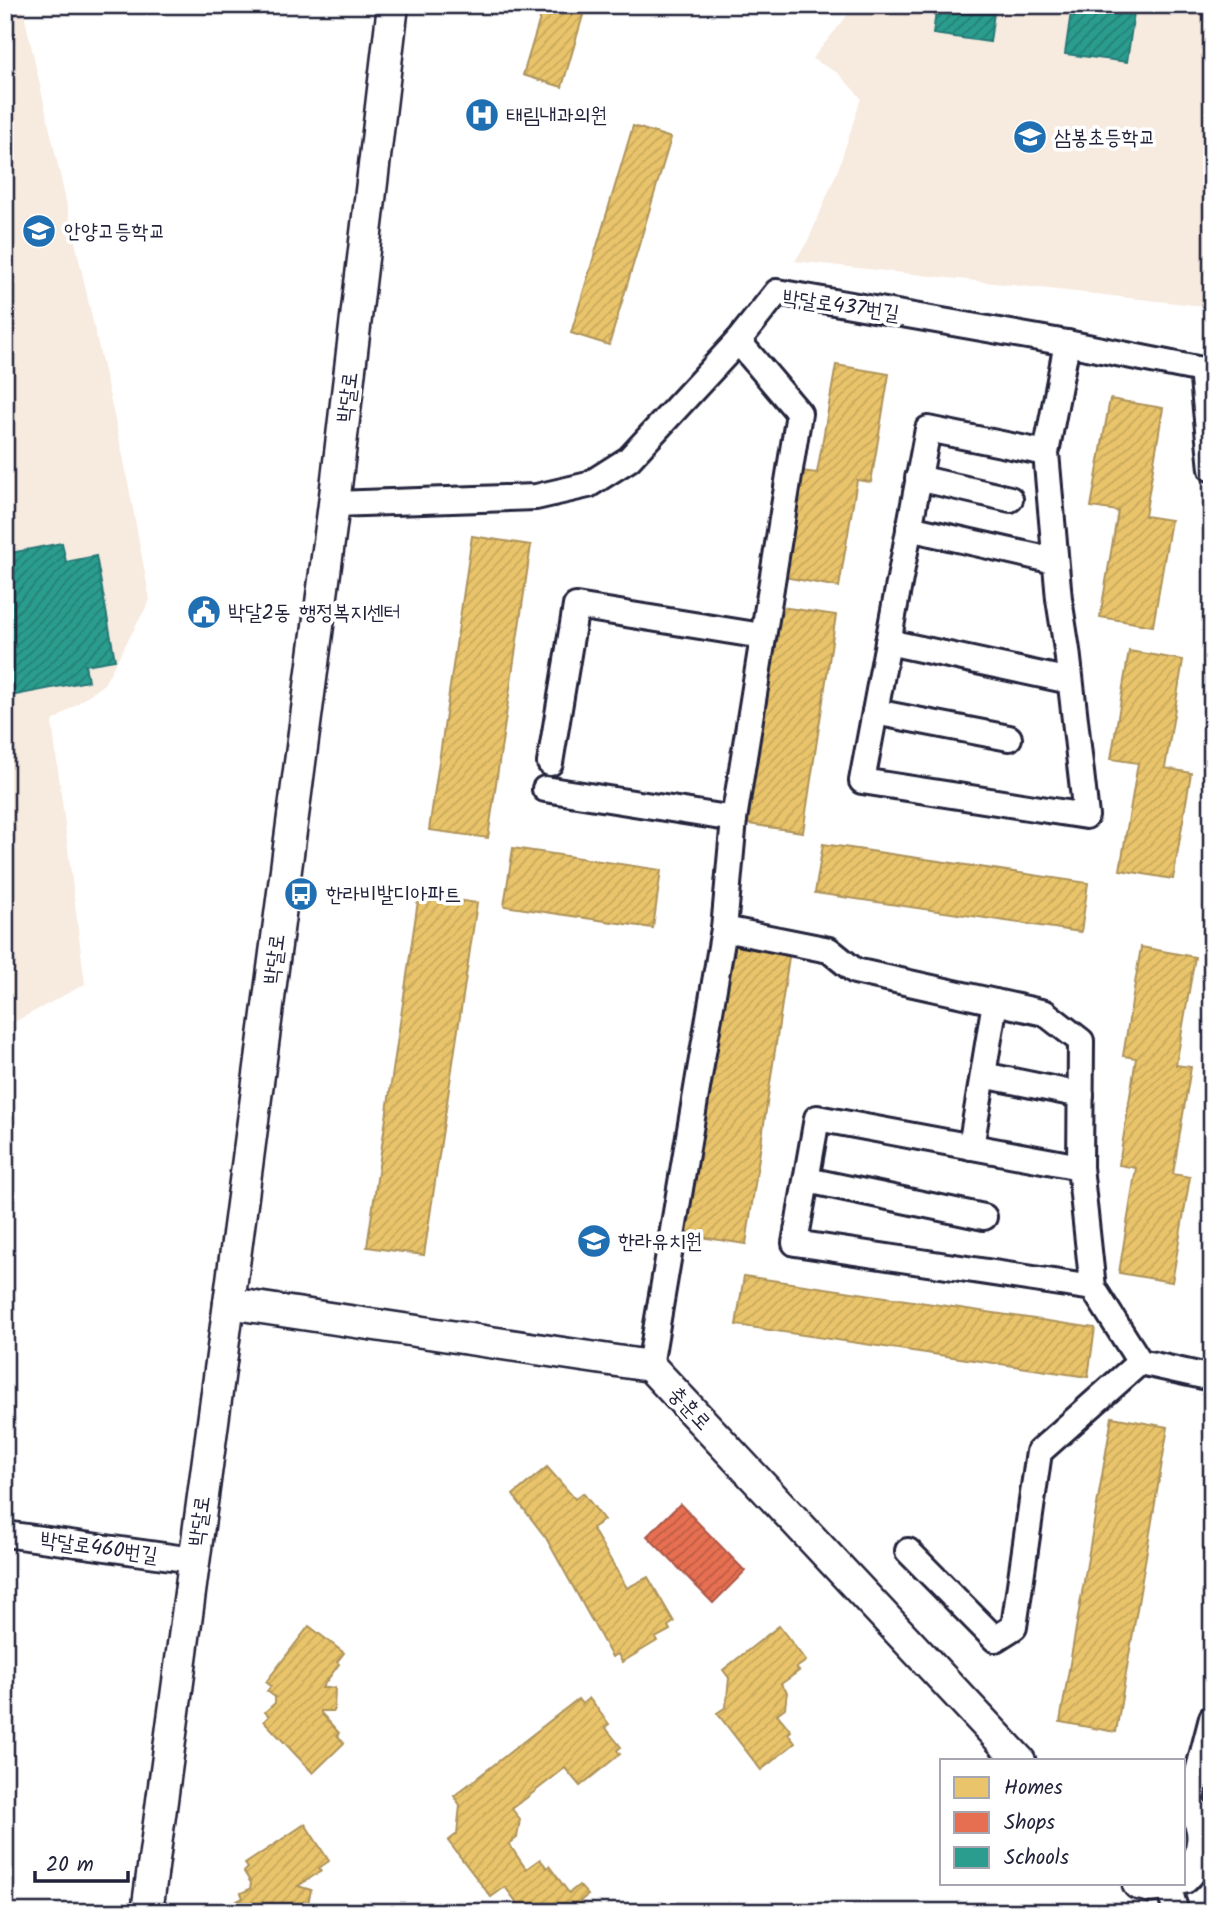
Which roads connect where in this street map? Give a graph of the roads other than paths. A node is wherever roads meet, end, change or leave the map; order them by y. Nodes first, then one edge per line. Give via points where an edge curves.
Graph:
1 (393, 5) edge
2 (738, 341) junction
3 (1067, 343) junction
4 (1046, 453) junction
5 (1212, 469) edge
6 (918, 478) junction
7 (1010, 499) dead end
8 (334, 504) junction
9 (909, 528) junction
10 (1055, 561) junction
11 (762, 636) junction
12 (888, 642) junction
13 (1070, 681) junction
14 (875, 712) junction
15 (1009, 738) dead end
16 (550, 763) dead end
17 (545, 789) dead end
18 (734, 819) junction
19 (724, 929) junction
20 (995, 1002) junction
21 (983, 1075) junction
22 (1081, 1095) junction
23 (971, 1147) junction
24 (1080, 1167) junction
25 (807, 1180) junction
26 (984, 1217) dead end
27 (1093, 1288) junction
28 (229, 1303) junction
29 (1140, 1362) junction
30 (650, 1366) junction
31 (1212, 1378) edge
32 (5, 1534) edge
33 (908, 1551) dead end
34 (193, 1560) junction
35 (1212, 1718) edge
36 (1018, 1759) edge
37 (1186, 1805) edge
38 (1207, 1835) edge
39 (1186, 1874) edge
40 (147, 1912) edge

1 - 8 street, 박달로
2 - 3 street, 박달로437번길 via 777,292
2 - 8 street, 박달로437번길 via 629,459 588,485 536,497
2 - 11 street via 799,413
3 - 4 street
3 - 5 street, 박달로437번길 via 1202,370
4 - 6 street via 928,429
4 - 10 street
6 - 7 street
6 - 9 street
8 - 28 street, 박달로
9 - 10 street
9 - 12 street
10 - 13 street
11 - 16 street via 576,607
11 - 18 street
12 - 13 street
12 - 14 street
13 - 14 street via 1086,816 862,781
14 - 15 street
17 - 18 street
18 - 19 street
19 - 20 street via 829,950 855,971
19 - 30 street
20 - 21 street
20 - 22 street via 1045,1013 1082,1041
21 - 22 street
21 - 23 street
22 - 24 street
23 - 24 street
23 - 25 street via 817,1118
24 - 27 street
25 - 26 street
25 - 27 street via 795,1243
27 - 29 street
28 - 30 street
28 - 34 street, 박달로
29 - 31 street
29 - 33 street via 1039,1452 1014,1627 995,1639
30 - 36 street, 충훈로
32 - 34 street, 박달로460번길
34 - 40 street, 박달로
35 - 37 street
37 - 38 street
38 - 39 street via 1194,1868

